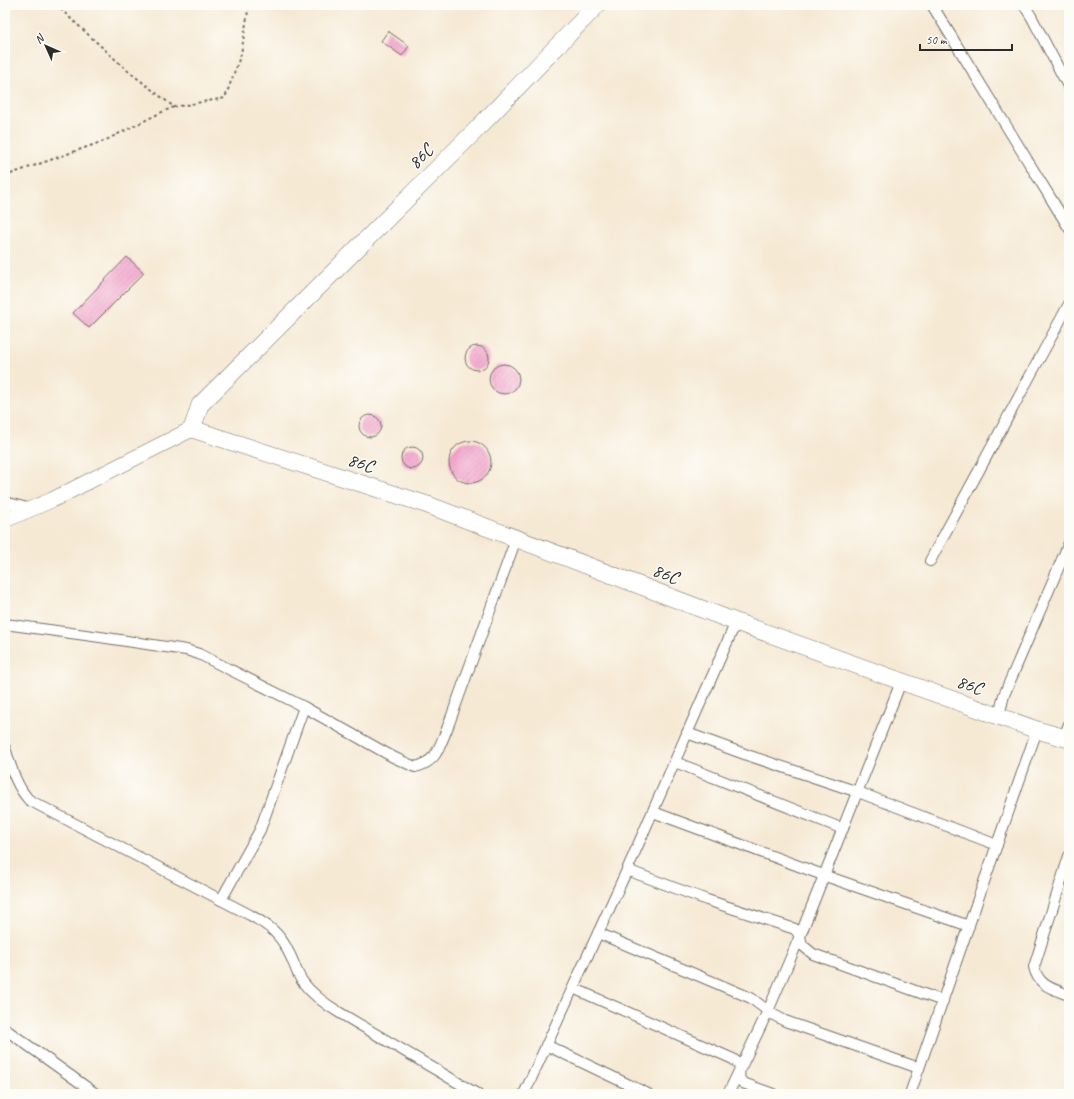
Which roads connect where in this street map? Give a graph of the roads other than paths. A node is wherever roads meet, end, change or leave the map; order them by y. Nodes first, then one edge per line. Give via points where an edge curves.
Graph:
1 (597, 5) edge
2 (932, 5) edge
3 (1024, 5) edge
4 (1069, 88) edge
5 (1069, 228) edge
6 (1069, 304) edge
7 (192, 429) junction
8 (5, 502) edge
9 (31, 509) junction
10 (5, 520) edge
11 (516, 539) junction
12 (1069, 543) edge
13 (930, 561) dead end
14 (736, 622) junction
15 (5, 624) edge
16 (901, 682) junction
17 (304, 708) junction
18 (999, 716) junction
19 (1037, 730) junction
20 (1067, 733) edge
21 (687, 734) junction
22 (5, 748) edge
23 (675, 762) junction
24 (858, 792) junction
25 (653, 812) junction
26 (843, 829) junction
27 (997, 845) junction
28 (1069, 856) edge
29 (627, 870) junction
30 (823, 875) junction
31 (221, 900) junction
32 (969, 926) junction
33 (598, 933) junction
34 (800, 936) junction
35 (573, 988) junction
36 (1069, 995) edge
37 (943, 1001) junction
38 (768, 1011) junction
39 (5, 1029) edge
40 (546, 1045) junction
41 (919, 1068) junction
42 (740, 1069) junction
43 (96, 1094) edge
44 (478, 1094) edge
45 (524, 1094) edge
46 (648, 1094) edge
47 (728, 1094) edge
48 (773, 1094) edge
49 (910, 1094) edge

1 - 7 main road, 86C via 475,131 200,405
2 - 5 street
3 - 4 street
6 - 13 street
7 - 9 main road
7 - 11 main road, 86C via 428,505
8 - 9 street
9 - 10 main road
11 - 14 main road, 86C
11 - 17 street via 447,729 434,758 428,763 415,767 408,765
12 - 18 street via 1004,695
14 - 16 main road, 86C
14 - 21 street
15 - 17 street via 186,650 199,654
16 - 18 main road, 86C
16 - 24 street
17 - 31 street via 260,830
18 - 19 main road, 86C
19 - 20 main road, 86C
19 - 27 street
21 - 23 street
21 - 24 street
22 - 31 street via 16,780 22,793 29,800
23 - 25 street
23 - 26 street
24 - 26 street
24 - 27 street
25 - 29 street
25 - 30 street
26 - 30 street
27 - 32 street
28 - 36 street via 1034,967 1038,979 1044,984
29 - 33 street
29 - 34 street via 787,926
30 - 32 street
30 - 34 street
31 - 44 street via 266,924 278,935 303,982 319,1000
32 - 37 street
33 - 35 street
33 - 38 street via 751,998
34 - 37 street via 802,946 813,954
34 - 38 street
35 - 40 street
35 - 42 street via 733,1059 740,1065
37 - 41 street
38 - 41 street via 785,1021
38 - 42 street
39 - 43 street
40 - 45 street
40 - 46 street
41 - 49 street
42 - 47 street
42 - 48 street via 739,1077 743,1083

